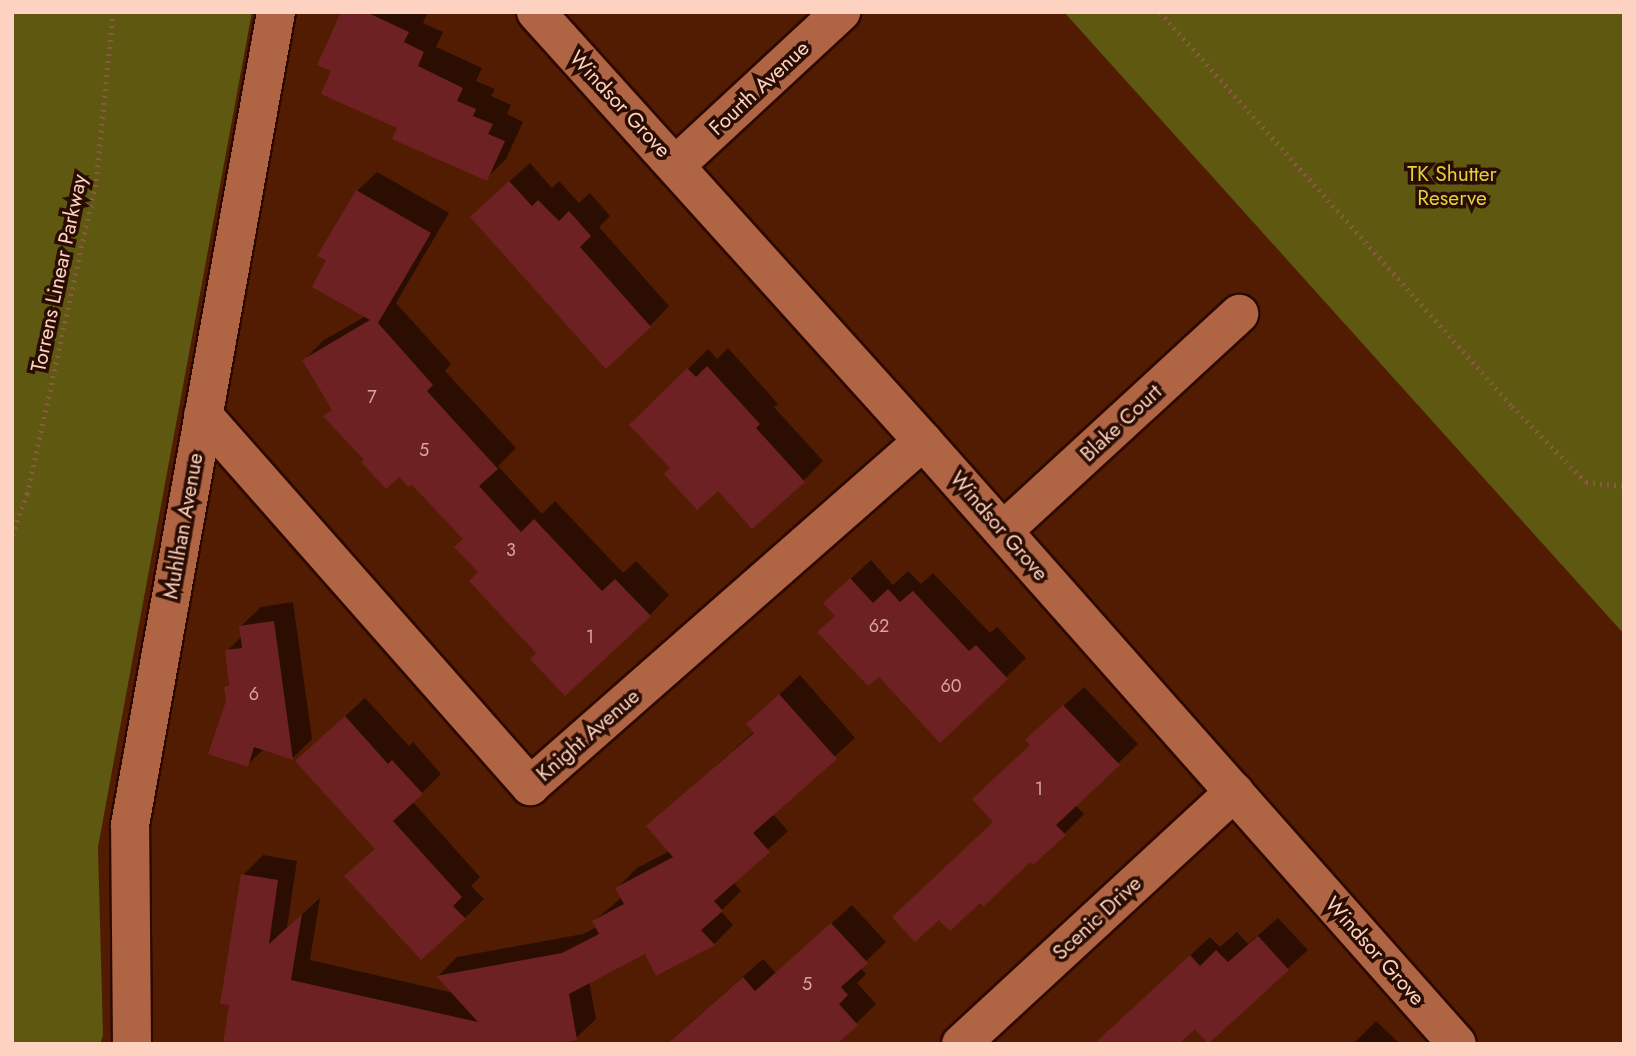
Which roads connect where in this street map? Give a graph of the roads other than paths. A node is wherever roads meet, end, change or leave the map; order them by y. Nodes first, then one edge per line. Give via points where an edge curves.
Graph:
1 (276, 12) edge
2 (536, 12) edge
3 (841, 12) edge
4 (677, 164) junction
5 (1239, 314) dead end
6 (203, 415) junction
7 (923, 441) junction
8 (1003, 531) junction
9 (1234, 792) junction
10 (132, 1044) edge
11 (961, 1044) edge
12 (1457, 1044) edge

1 - 6 street, Muhlhan Avenue
2 - 4 street, Windsor Grove
3 - 4 street, Fourth Avenue
4 - 7 street, Windsor Grove
5 - 8 street, Blake Court
6 - 7 street, Knight Avenue via 530,786
6 - 10 street, Muhlhan Avenue via 130,825
7 - 8 street, Windsor Grove
8 - 9 street, Windsor Grove
9 - 11 street, Scenic Drive
9 - 12 street, Windsor Grove

